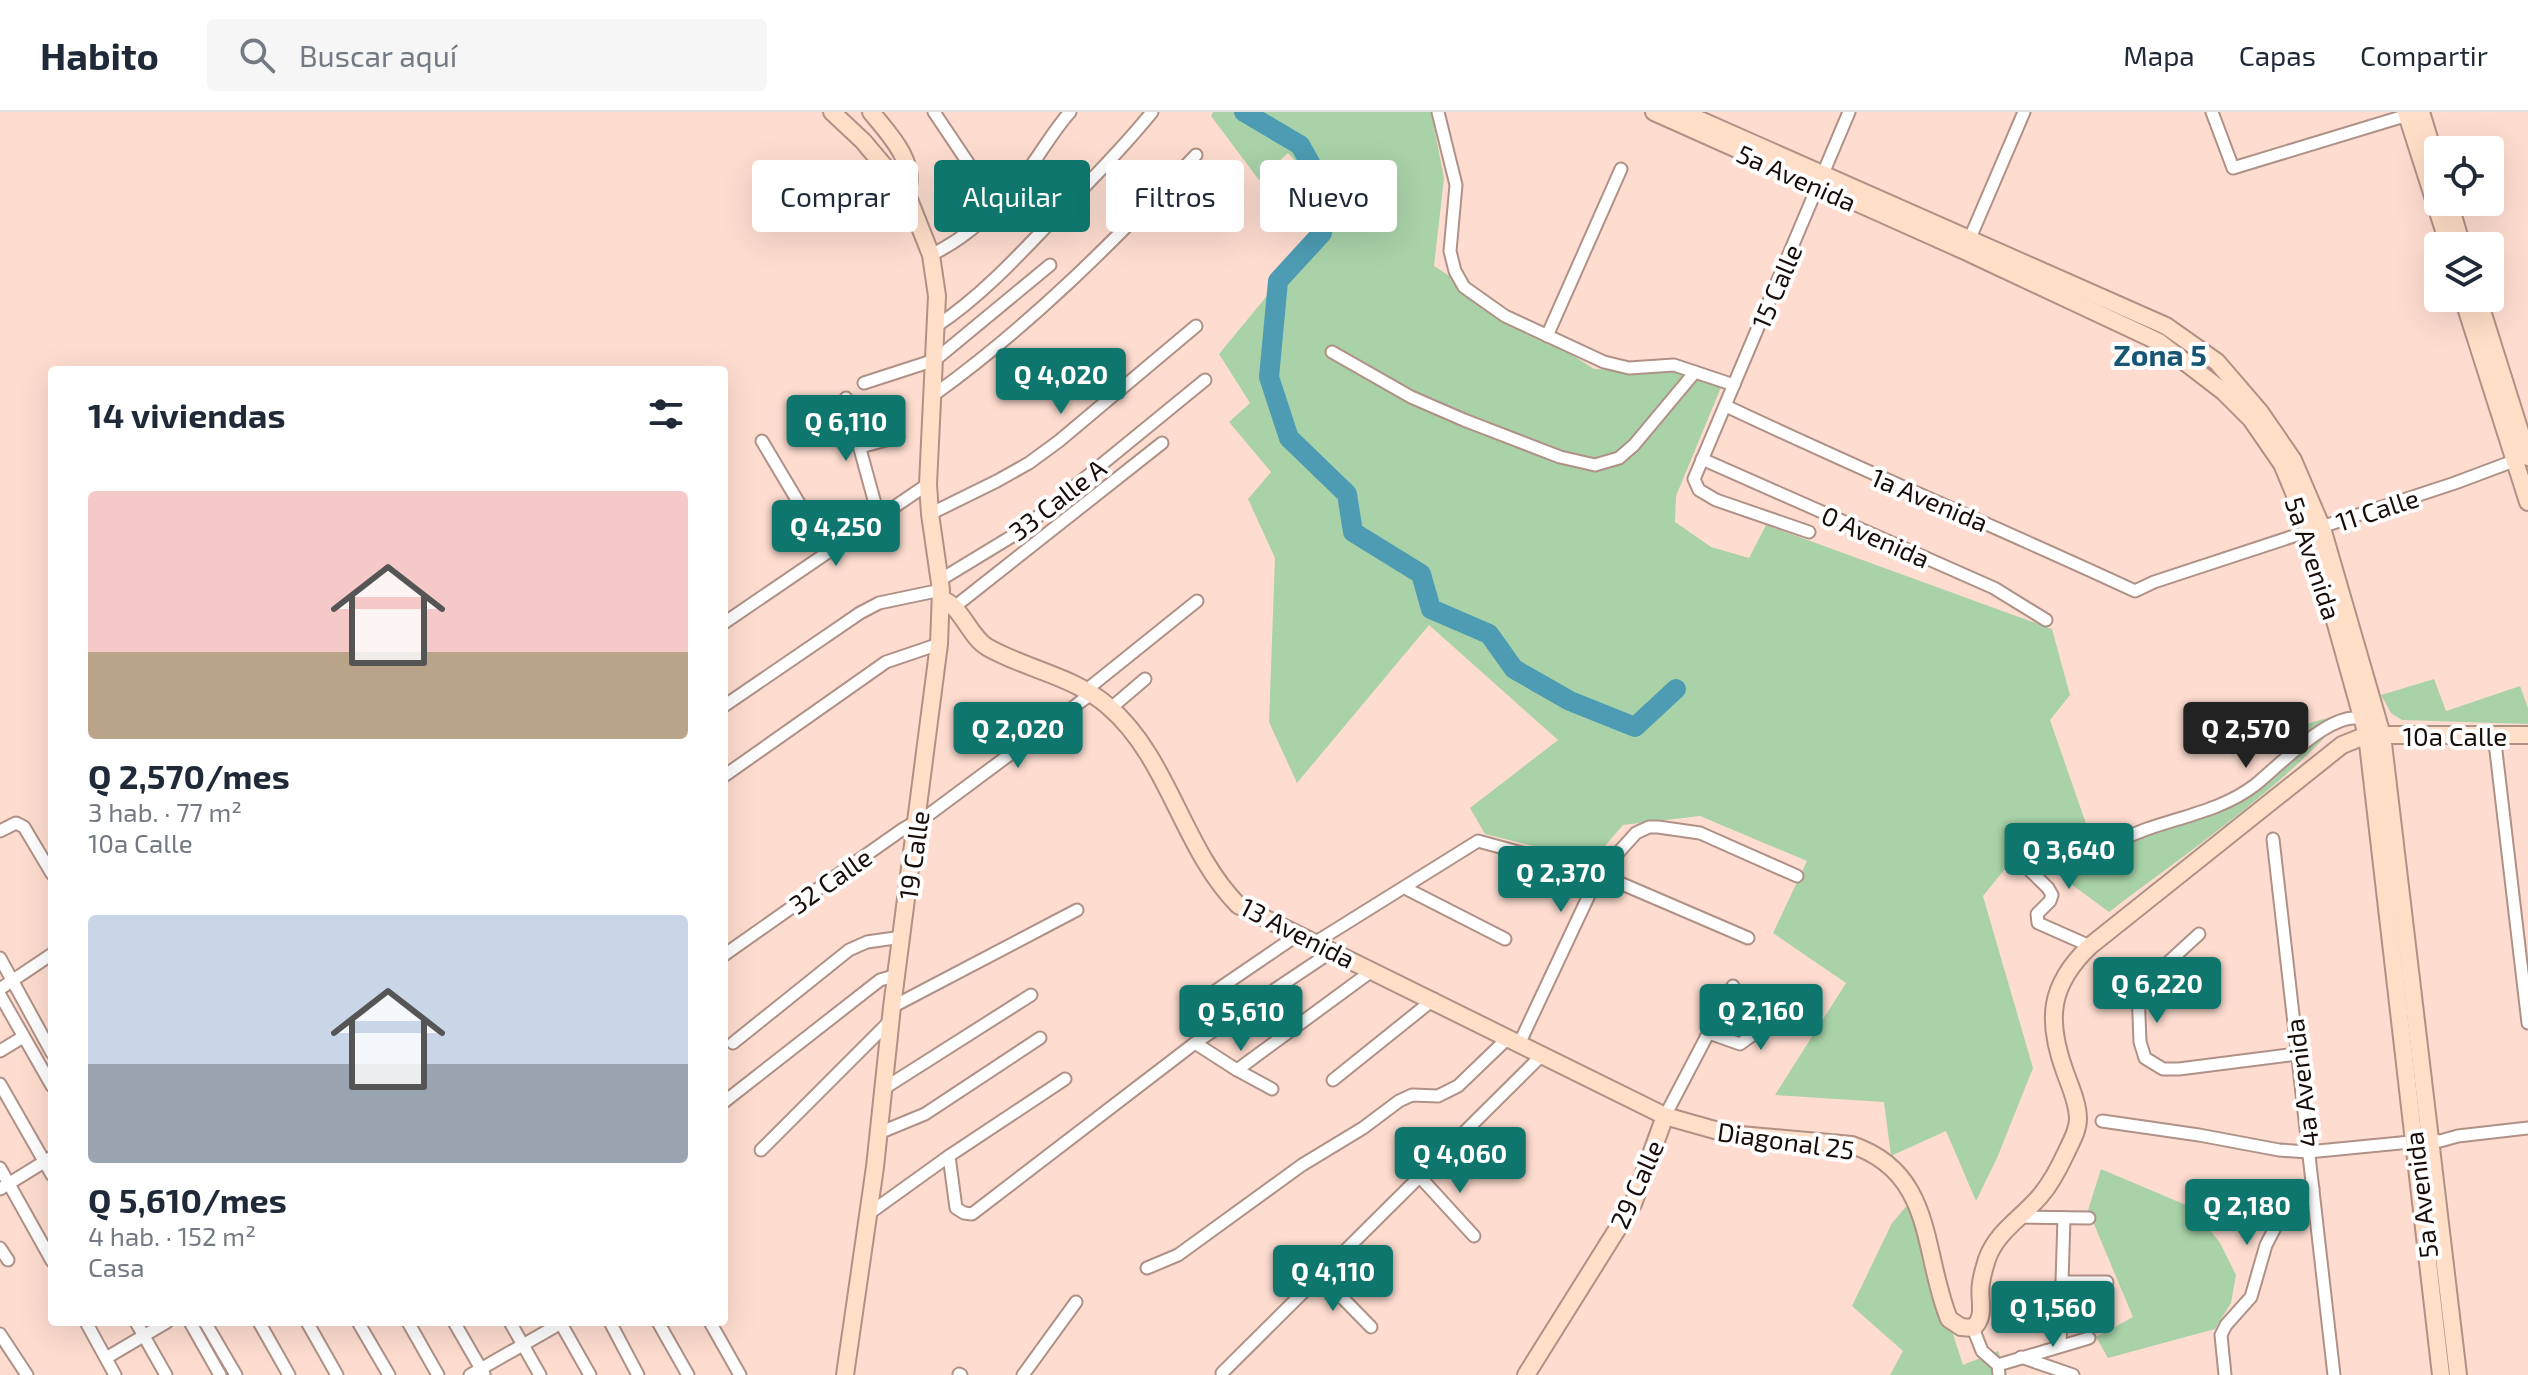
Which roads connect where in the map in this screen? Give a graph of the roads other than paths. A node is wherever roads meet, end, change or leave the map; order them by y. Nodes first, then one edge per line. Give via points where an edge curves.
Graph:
1 (832, 112) edge
2 (871, 112) edge
3 (934, 112) edge
4 (1152, 112) edge
5 (1654, 112) edge
6 (1682, 112) edge
7 (1849, 112) edge
8 (2024, 112) edge
9 (2212, 112) edge
10 (1439, 113) edge
11 (2413, 113) edge
12 (1065, 114) edge
13 (2424, 137) edge
14 (1196, 155) dead end
15 (879, 160) edge
16 (904, 160) edge
17 (966, 160) edge
18 (1034, 160) edge
19 (1621, 169) dead end
20 (1822, 180) junction
21 (918, 222) edge
22 (971, 232) edge
23 (2451, 232) edge
24 (1970, 238) junction
25 (931, 255) junction
26 (1050, 265) dead end
27 (2468, 312) edge
28 (2482, 312) edge
29 (1196, 326) dead end
30 (935, 327) junction
31 (1547, 336) junction
32 (1332, 352) dead end
33 (935, 360) junction
34 (1695, 372) junction
35 (1205, 380) dead end
36 (864, 383) dead end
37 (1734, 385) junction
38 (935, 394) junction
39 (846, 398) dead end
40 (1726, 406) junction
41 (898, 437) dead end
42 (762, 441) dead end
43 (1162, 443) dead end
44 (860, 447) junction
45 (2523, 458) edge
46 (1702, 459) junction
47 (928, 484) junction
48 (2528, 502) edge
49 (930, 514) junction
50 (879, 518) junction
51 (2316, 529) junction
52 (1809, 532) dead end
53 (828, 552) junction
54 (2135, 591) joint
55 (944, 594) junction
56 (1197, 601) dead end
57 (728, 620) edge
58 (2046, 620) dead end
59 (939, 644) junction
60 (1145, 679) dead end
61 (1088, 692) junction
62 (728, 703) edge
63 (1111, 708) junction
64 (2370, 730) junction
65 (2494, 734) junction
66 (2528, 735) edge
67 (728, 773) edge
68 (918, 819) junction
69 (5, 828) edge
70 (2273, 839) dead end
71 (2090, 853) dead end
72 (2015, 856) dead end
73 (48, 867) edge
74 (1599, 874) junction
75 (1797, 876) dead end
76 (2391, 877) junction
77 (1405, 888) junction
78 (1077, 910) dead end
79 (1299, 934) junction
80 (2199, 934) dead end
81 (902, 937) junction
82 (1748, 938) dead end
83 (1505, 939) dead end
84 (1316, 942) junction
85 (2090, 946) junction
86 (1334, 950) junction
87 (728, 952) edge
88 (48, 957) edge
89 (0, 958) edge
90 (1373, 970) junction
91 (897, 975) junction
92 (12, 980) junction
93 (2203, 983) dead end
94 (1733, 986) dead end
95 (2138, 990) junction
96 (0, 992) edge
97 (1784, 992) dead end
98 (1211, 994) dead end
99 (1031, 995) dead end
100 (1434, 999) junction
101 (892, 1013) junction
102 (2528, 1023) edge
103 (1709, 1033) junction
104 (23, 1037) junction
105 (1040, 1038) dead end
106 (1514, 1040) junction
107 (733, 1043) dead end
108 (1195, 1043) junction
109 (48, 1046) edge
110 (0, 1051) edge
111 (1543, 1054) junction
112 (2297, 1054) junction
113 (1237, 1070) junction
114 (48, 1079) edge
115 (1065, 1079) dead end
116 (1333, 1080) dead end
117 (0, 1084) edge
118 (883, 1089) junction
119 (1272, 1089) dead end
120 (728, 1099) edge
121 (1665, 1116) junction
122 (2102, 1121) dead end
123 (2528, 1128) edge
124 (879, 1133) junction
125 (2431, 1140) junction
126 (2413, 1142) junction
127 (761, 1150) dead end
128 (2308, 1152) junction
129 (949, 1156) junction
130 (48, 1159) edge
131 (0, 1168) edge
132 (1420, 1177) junction
133 (4, 1186) edge
134 (2313, 1189) junction
135 (867, 1215) junction
136 (2018, 1217) junction
137 (2064, 1218) junction
138 (2089, 1218) dead end
139 (1474, 1236) dead end
140 (0, 1248) edge
141 (48, 1255) edge
142 (8, 1260) dead end
143 (1147, 1268) dead end
144 (1319, 1274) junction
145 (2063, 1282) junction
146 (2107, 1282) dead end
147 (1076, 1302) dead end
148 (88, 1326) edge
149 (138, 1326) edge
150 (160, 1326) edge
151 (192, 1326) edge
152 (207, 1326) edge
153 (261, 1326) edge
154 (309, 1326) edge
155 (360, 1326) edge
156 (410, 1326) edge
157 (456, 1326) edge
158 (512, 1326) edge
159 (554, 1326) edge
160 (563, 1326) edge
161 (612, 1326) edge
162 (660, 1326) edge
163 (712, 1326) edge
164 (1371, 1327) dead end
165 (1973, 1328) junction
166 (0, 1334) edge
167 (144, 1336) junction
168 (2089, 1338) dead end
169 (523, 1345) junction
170 (2060, 1346) junction
171 (2021, 1357) junction
172 (106, 1358) junction
173 (1998, 1370) edge
174 (479, 1373) edge
175 (1222, 1373) edge
176 (26, 1375) edge
177 (115, 1375) edge
178 (166, 1375) edge
179 (220, 1375) edge
180 (236, 1375) edge
181 (289, 1375) edge
182 (337, 1375) edge
183 (389, 1375) edge
184 (438, 1375) edge
185 (540, 1375) edge
186 (590, 1375) edge
187 (638, 1375) edge
188 (688, 1375) edge
189 (740, 1375) edge
190 (845, 1375) edge
191 (1023, 1375) edge
192 (1526, 1375) edge
193 (2073, 1375) edge
194 (2225, 1375) edge
195 (2334, 1375) edge
196 (2441, 1375) edge
197 (2458, 1375) edge

1 - 15 main road
2 - 16 main road, 19 Calle
3 - 17 street
4 - 30 street via 1025,249
5 - 20 main road, 5a Avenida
6 - 20 main road, 5a Avenida
7 - 20 street, 15 Calle
8 - 24 street
9 - 11 street via 2233,168
10 - 31 street via 1456,185 1450,243 1455,271 1464,287 1505,316
11 - 13 main road
11 - 23 main road
12 - 18 street
14 - 38 street via 1072,282
19 - 31 street
20 - 24 main road, 5a Avenida
20 - 37 street, 15 Calle
20 - 51 main road, 5a Avenida via 2159,342 2212,380 2251,419
21 - 25 main road, 19 Calle
22 - 25 street
24 - 51 main road, 5a Avenida via 2166,326 2217,362 2293,460
25 - 30 main road, 19 Calle
26 - 33 street
27 - 45 main road
28 - 45 main road
29 - 49 street via 1029,463
30 - 33 main road, 19 Calle
31 - 34 street via 1604,362 1629,368 1674,365
32 - 34 street via 1464,420 1595,465 1619,458 1634,445
33 - 36 street
33 - 38 main road, 19 Calle
34 - 37 street
35 - 55 street, 33 Calle A
37 - 40 street, 15 Calle
38 - 47 main road, 19 Calle
39 - 44 street
40 - 46 street, 15 Calle
40 - 54 street, 1a Avenida
41 - 44 street
42 - 53 street
43 - 55 street
44 - 50 street
45 - 48 main road
45 - 51 street, 11 Calle
46 - 52 street via 1694,479 1699,490
46 - 58 street, 0 Avenida via 1994,588
47 - 49 main road, 19 Calle
47 - 50 street
49 - 55 main road, 19 Calle
50 - 53 street
51 - 54 street, 11 Calle
51 - 64 main road, 5a Avenida
51 - 64 main road, 5a Avenida
53 - 57 street
55 - 59 main road, 19 Calle
55 - 61 main road, 13 Avenida via 984,645
55 - 62 street, 33 Calle A via 879,603
56 - 61 street, 32 Calle
59 - 67 street via 886,662
59 - 68 main road, 19 Calle
60 - 63 street
61 - 63 main road, 13 Avenida
61 - 68 street, 32 Calle
63 - 79 main road, 13 Avenida via 1155,768 1222,889 1238,905
64 - 65 main road, 10a Calle
64 - 71 street, 10a Calle via 2341,721 2225,803
64 - 76 main road, 5a Avenida
64 - 85 main road via 2331,753
65 - 66 main road, 10a Calle
65 - 102 street
68 - 81 main road, 19 Calle
68 - 87 street, 32 Calle
69 - 73 street via 16,823 24,827
70 - 112 street, 4a Avenida
72 - 85 street via 2052,895 2037,914 2038,923
74 - 75 street via 1636,833 1658,827 1700,833
74 - 77 street via 1478,841
74 - 82 street
74 - 106 street
76 - 125 main road, 5a Avenida
76 - 126 main road, 5a Avenida
77 - 83 street
77 - 84 street
78 - 101 street
79 - 84 main road, 13 Avenida
79 - 98 street
80 - 95 street
81 - 91 main road, 19 Calle
81 - 107 street via 849,950
84 - 86 main road, 13 Avenida
85 - 136 main road via 2060,983 2052,1023 2075,1103 2075,1135 2048,1185
86 - 90 main road, 13 Avenida
86 - 108 street
88 - 92 street
89 - 92 street
90 - 100 main road, 13 Avenida
90 - 113 street
91 - 101 main road, 19 Calle
91 - 120 street via 880,980
92 - 96 street
92 - 109 street
93 - 95 street
94 - 103 street, 29 Calle
95 - 112 street via 2145,1058 2163,1069
96 - 104 street
97 - 103 street via 1762,1028 1740,1044
99 - 118 street
100 - 106 main road, 13 Avenida
100 - 116 street
101 - 118 main road, 19 Calle
101 - 127 street
103 - 121 street, 29 Calle
104 - 110 street
104 - 114 street
105 - 124 street via 925,1114
106 - 111 main road, 13 Avenida
106 - 143 street via 1458,1086 1438,1096 1412,1095 1399,1101 1178,1255
108 - 113 street
108 - 129 street via 972,1214 956,1208
111 - 121 main road, 13 Avenida
111 - 132 street
112 - 128 street, 4a Avenida
113 - 119 street
115 - 129 street
117 - 130 street
118 - 124 main road, 19 Calle
121 - 165 main road, Diagonal 25 via 1729,1134 1852,1145 1884,1160 1907,1185 1921,1213 1949,1319
121 - 192 main road, 29 Calle via 1633,1204
122 - 128 street
123 - 125 street
124 - 135 main road, 19 Calle
125 - 126 street
125 - 197 main road, 5a Avenida
126 - 128 street
126 - 196 main road, 5a Avenida
128 - 134 street, 4a Avenida
129 - 135 street
130 - 133 street
131 - 133 street
132 - 139 street
132 - 144 street
133 - 141 street
134 - 194 street via 2279,1220 2251,1297 2221,1335
134 - 195 street, 4a Avenida
135 - 190 main road, 19 Calle
136 - 137 street
136 - 165 main road via 1987,1259 1981,1318
137 - 138 street
137 - 145 street
140 - 142 street
144 - 164 street
144 - 175 street
145 - 146 street
145 - 170 street
147 - 191 street
148 - 172 street
149 - 167 street
150 - 167 street
151 - 179 street
152 - 180 street
153 - 181 street
154 - 182 street
155 - 183 street
156 - 184 street
157 - 174 street
158 - 169 street
159 - 169 street
160 - 186 street
161 - 187 street
162 - 188 street
163 - 189 street
165 - 173 street via 1982,1351
166 - 176 street
167 - 172 street
167 - 178 street
168 - 170 street
169 - 174 street
169 - 185 street
170 - 171 street
171 - 173 street
171 - 193 street
172 - 177 street

